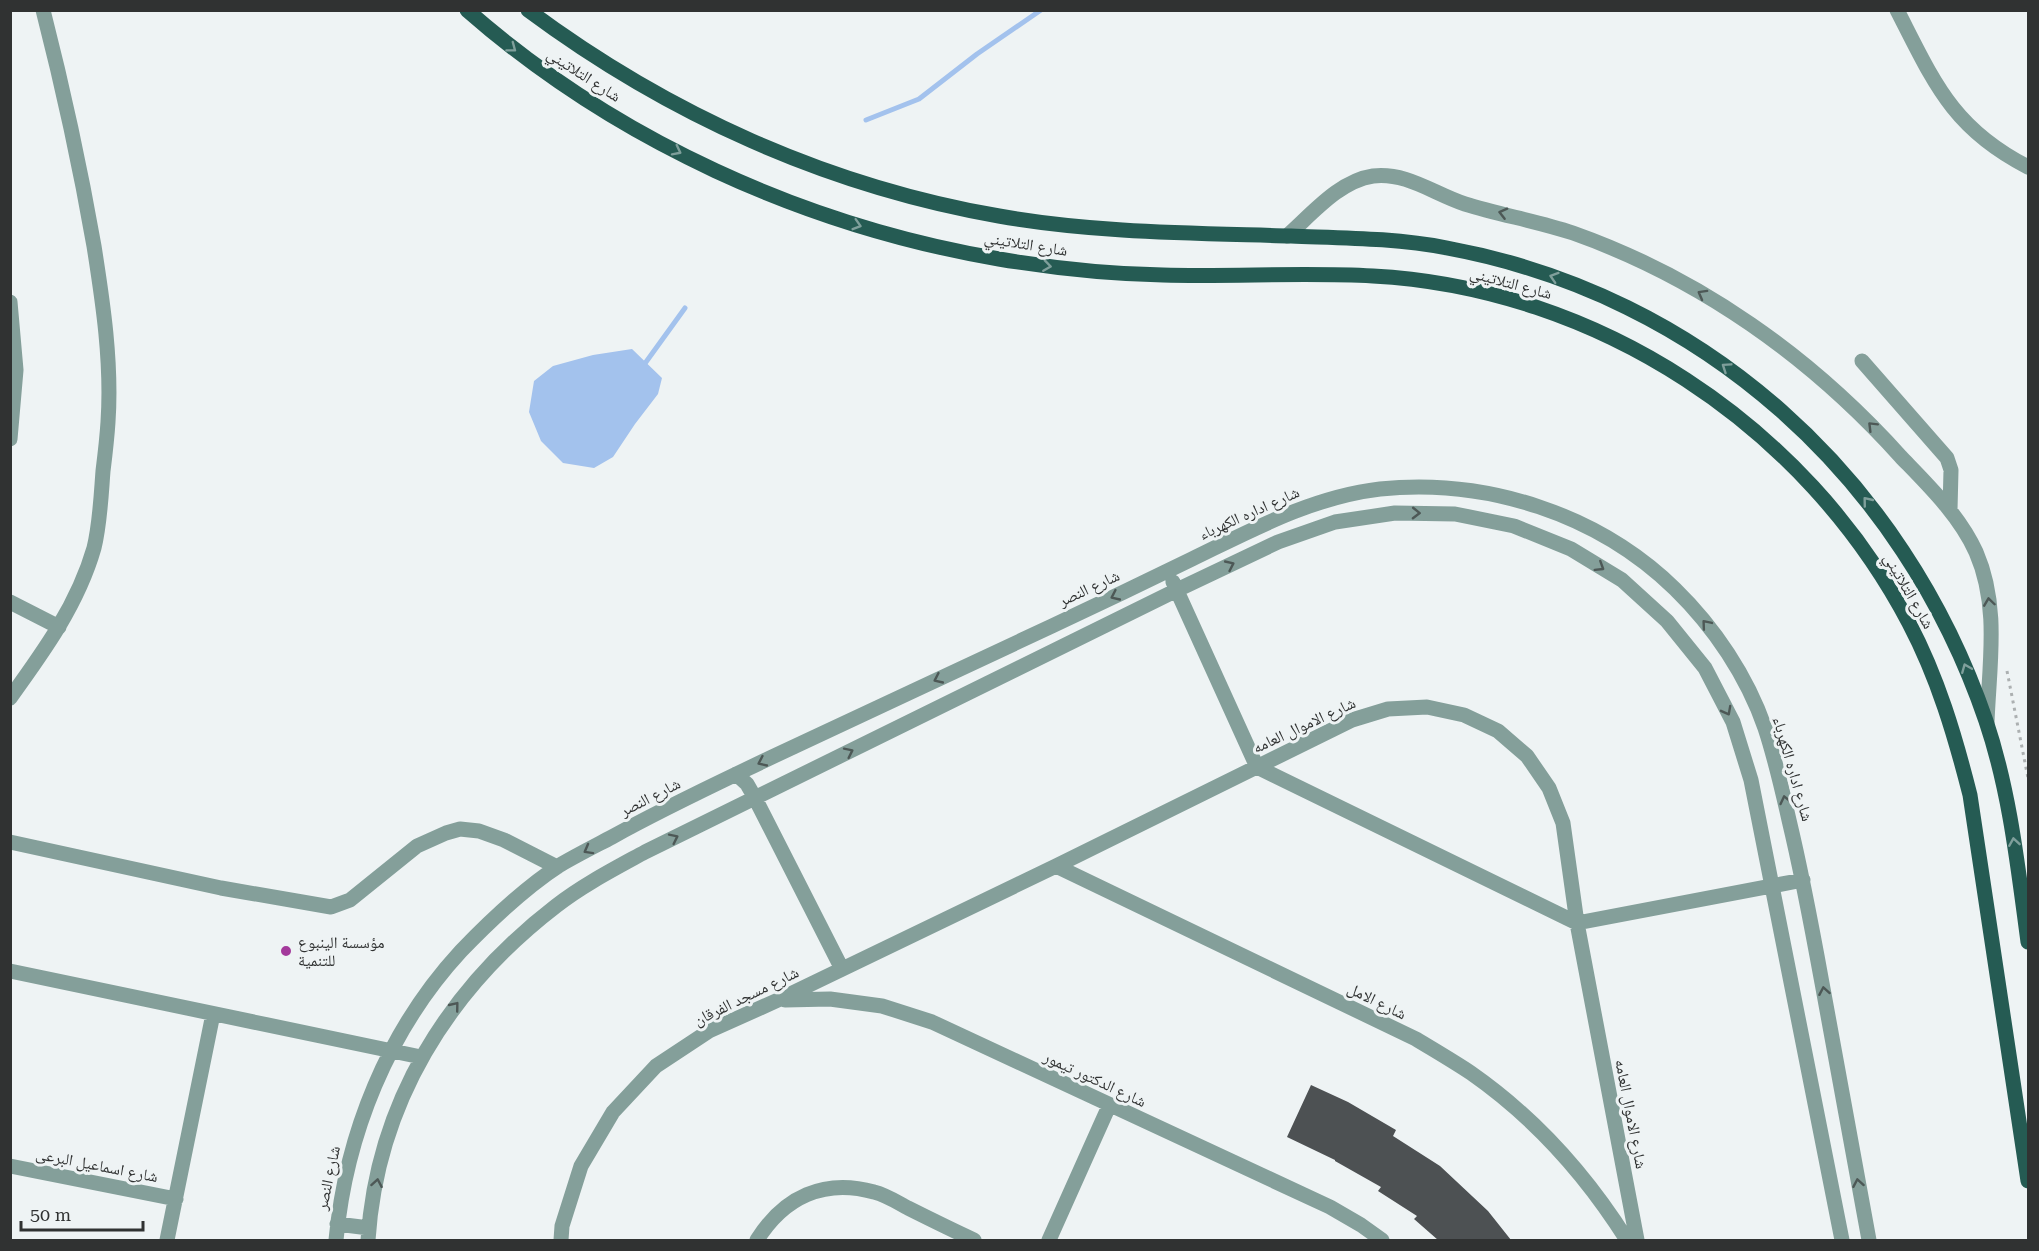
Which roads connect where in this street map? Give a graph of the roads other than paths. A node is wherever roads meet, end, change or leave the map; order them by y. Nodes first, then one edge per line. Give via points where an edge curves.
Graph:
1 (43, 10) edge
2 (467, 10) edge
3 (528, 10) edge
4 (1896, 10) edge
5 (2028, 167) edge
6 (1287, 236) junction
7 (10, 302) edge
8 (1862, 361) dead end
9 (10, 439) edge
10 (1950, 510) junction
11 (1167, 571) junction
12 (1177, 590) junction
13 (10, 602) edge
14 (58, 627) junction
15 (10, 698) edge
16 (1987, 723) junction
17 (1257, 767) junction
18 (736, 774) junction
19 (755, 798) junction
20 (10, 842) edge
21 (1056, 866) junction
22 (557, 867) junction
23 (1803, 880) junction
24 (1773, 886) junction
25 (1577, 923) junction
26 (2028, 942) edge
27 (842, 969) junction
28 (10, 971) edge
29 (777, 1000) junction
30 (213, 1014) junction
31 (391, 1052) junction
32 (421, 1057) junction
33 (1109, 1106) junction
34 (10, 1166) edge
35 (2028, 1181) edge
36 (176, 1199) junction
37 (337, 1224) junction
38 (368, 1234) edge
39 (167, 1240) edge
40 (336, 1240) edge
41 (561, 1240) edge
42 (757, 1240) edge
43 (974, 1240) edge
44 (1049, 1240) edge
45 (1382, 1240) edge
46 (1627, 1240) edge
47 (1637, 1240) edge
48 (1842, 1240) edge
49 (1869, 1240) edge

1 - 14 street via 84,190 101,288 107,357 108,420 94,547 78,594
2 -> 35 main road, شارع التلاتيني via 536,65 630,126 730,177 834,218 941,248 1051,267 1163,275 1373,276 1493,294 1607,335 1712,396 1760,434 1843,522 1879,571 1935,679 1970,795
3 - 6 main road, شارع التلاتيني via 606,64 698,117 795,159 896,193 1051,224
4 - 5 street via 1928,71 1961,119 1983,139
10 -> 6 street via 1859,412 1803,362 1709,298 1608,247 1538,222 1461,203 1406,179 1389,176 1356,181 1340,189
16 -> 6 main road, شارع التلاتيني via 1938,607 1869,502 1827,454 1733,371 1625,306 1508,262 1384,239
7 - 9 street via 16,370
8 - 10 street via 1947,458 1951,470
16 -> 10 street via 1990,599 1976,552
11 - 12 street
11 -> 18 street, شارع النصر
23 -> 11 street, شارع اداره الكهرباء via 1764,723 1741,674 1711,628 1675,588 1633,554 1587,526 1537,505 1485,492 1431,487 1377,490 1324,501 1273,519
12 - 17 street
19 -> 12 street
12 -> 24 street via 1335,522 1395,513 1455,514 1514,526 1571,549 1622,580 1667,621 1704,668 1733,722 1751,780
13 - 14 street
14 - 15 street
26 -> 16 main road, شارع التلاتيني via 2010,815
17 - 21 street, شارع الاموال العامه
17 - 25 street
17 - 25 street, شارع الاموال العامه via 1352,720 1388,709 1427,707 1464,715 1498,731 1527,756 1549,788 1563,823
18 - 19 street
18 -> 22 street, شارع النصر
19 - 27 street
32 -> 19 street via 481,974 557,905 600,876
20 - 22 street via 331,908 350,900 417,846 460,829 504,840
21 - 27 street, شارع الاموال العامه
21 - 46 street, شارع الامل via 1416,1039 1470,1072 1521,1112 1567,1157
22 - 31 street, شارع النصر via 461,952 420,1000
23 - 24 street
49 -> 23 street, شارع اداره الكهرباء
24 - 25 street
24 - 48 street
25 - 47 street, شارع الاموال العامه
27 - 29 street, شارع مسجد الفرقان
28 - 30 street
29 - 33 street, شارع الدكتور تيمور via 830,999 882,1006 932,1022
29 - 41 street, شارع مسجد الفرقان via 709,1031 656,1066 613,1112 581,1166
30 - 31 street
30 - 36 street
31 - 32 street
31 - 37 street, شارع النصر via 362,1116 347,1164
38 -> 32 street via 383,1155 397,1110
33 - 44 street
33 - 45 street, شارع الدكتور تيمور via 1330,1207
34 - 36 street, شارع اسماعيل البرعى
36 - 39 street
37 - 38 street
37 - 40 street, شارع النصر
42 - 43 street via 779,1211 806,1194 854,1187 877,1192

